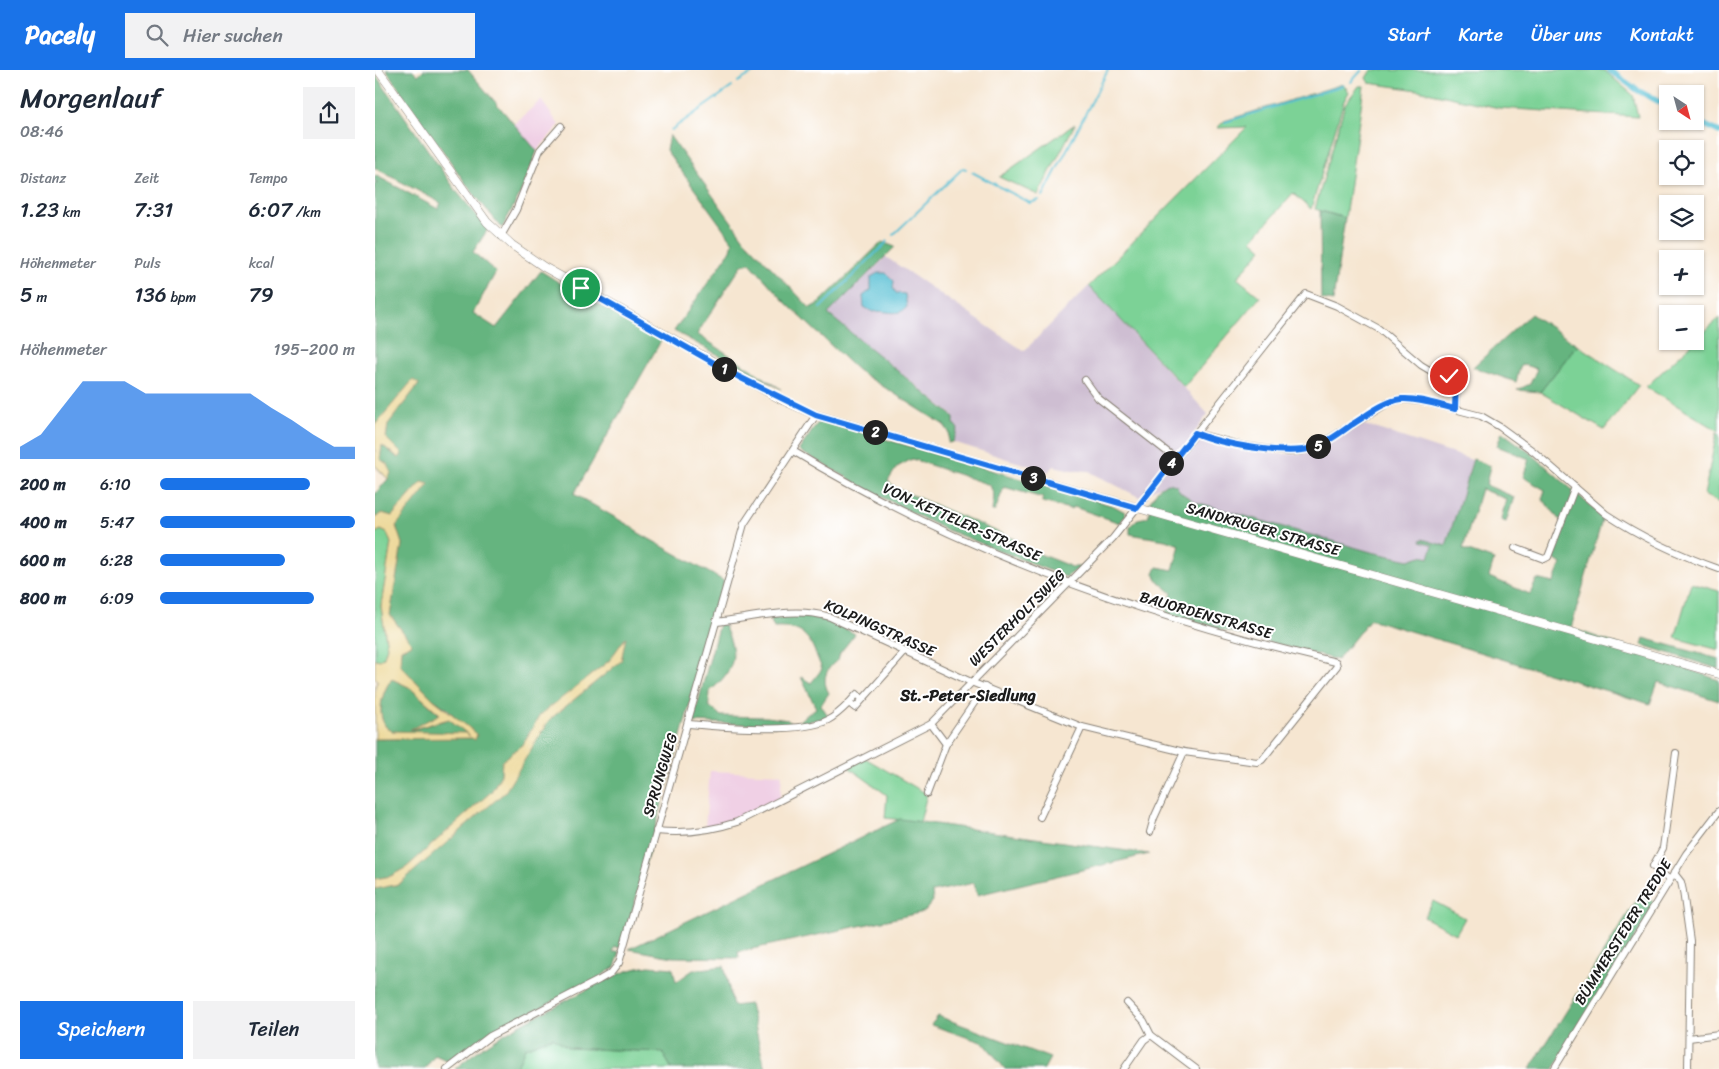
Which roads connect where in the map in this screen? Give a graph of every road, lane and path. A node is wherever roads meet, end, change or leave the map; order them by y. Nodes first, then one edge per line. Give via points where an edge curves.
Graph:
1 (378, 70) edge
2 (561, 126) dead end
3 (501, 236) junction
4 (1085, 380) dead end
5 (1455, 409) junction
6 (816, 415) junction
7 (1195, 433) junction
8 (793, 451) junction
9 (1175, 458) junction
10 (1575, 487) junction
11 (1137, 508) junction
12 (1515, 548) dead end
13 (1546, 558) junction
14 (1549, 566) dead end
15 (1719, 569) edge
16 (1071, 583) junction
17 (716, 622) junction
18 (905, 652) junction
19 (1337, 664) joint
20 (1719, 674) edge
21 (971, 682) junction
22 (985, 687) junction
23 (689, 724) junction
24 (931, 724) junction
25 (1082, 726) junction
26 (946, 744) junction
27 (1183, 752) junction
28 (1676, 753) dead end
29 (927, 794) dead end
30 (1719, 812) edge
31 (1040, 818) dead end
32 (656, 831) junction
33 (1150, 832) dead end
34 (1674, 873) junction
35 (1670, 880) junction
36 (1127, 1002) dead end
37 (1151, 1034) junction
38 (1719, 1034) edge
39 (1689, 1038) junction
40 (447, 1069) edge
41 (1124, 1069) edge
42 (1196, 1069) edge
43 (1554, 1069) edge
44 (1688, 1069) edge

1 - 3 street, SANDKRUGER STRASSE via 469,198
2 - 3 street via 540,150 516,210
3 - 6 street, SANDKRUGER STRASSE via 543,266 739,377
4 - 9 street via 1098,398
5 - 7 street via 1411,399 1393,401 1315,447 1302,451 1244,446
5 - 7 street, WESTERHOLTSWEG via 1455,378 1421,366 1379,329 1337,306 1306,294
5 - 10 street via 1481,416 1500,427
6 - 8 street, SPRUNGWEG
6 - 11 street, SANDKRUGER STRASSE
7 - 9 street, WESTERHOLTSWEG
8 - 16 street, VON-KETTELER-STRASSE via 943,531
8 - 17 street, SPRUNGWEG via 744,524
9 - 11 street, WESTERHOLTSWEG
10 - 13 street
10 - 15 street via 1622,524 1681,555
11 - 16 street, WESTERHOLTSWEG
11 - 20 street, SANDKRUGER STRASSE
12 - 13 street
13 - 14 street
16 - 19 street, BAUORDENSTRASSE via 1192,626
16 - 21 street, WESTERHOLTSWEG
17 - 18 street, KOLPINGSTRASSE via 815,612
17 - 23 street, SPRUNGWEG
18 - 21 street, KOLPINGSTRASSE
18 - 23 street via 855,708 849,703 828,720 786,728
19 - 27 street, KOLPINGSTRASSE via 1262,760
21 - 22 street, KOLPINGSTRASSE
21 - 24 street, WESTERHOLTSWEG
22 - 25 street, KOLPINGSTRASSE
22 - 26 street
23 - 32 street, SPRUNGWEG
24 - 26 street
24 - 32 street, WESTERHOLTSWEG via 737,822 690,832
25 - 27 street, KOLPINGSTRASSE
25 - 31 street
26 - 29 street
27 - 33 street
28 - 35 street via 1663,848 1653,866
30 - 34 street, BÜMMERSTEDER TREDDE
32 - 40 street, SPRUNGWEG via 625,948 616,968 490,1036
34 - 35 street, BÜMMERSTEDER TREDDE
34 - 39 street via 1681,882 1690,941
35 - 43 street, BÜMMERSTEDER TREDDE
36 - 37 street
37 - 41 street via 1143,1040
37 - 42 street
38 - 39 street
39 - 44 street

